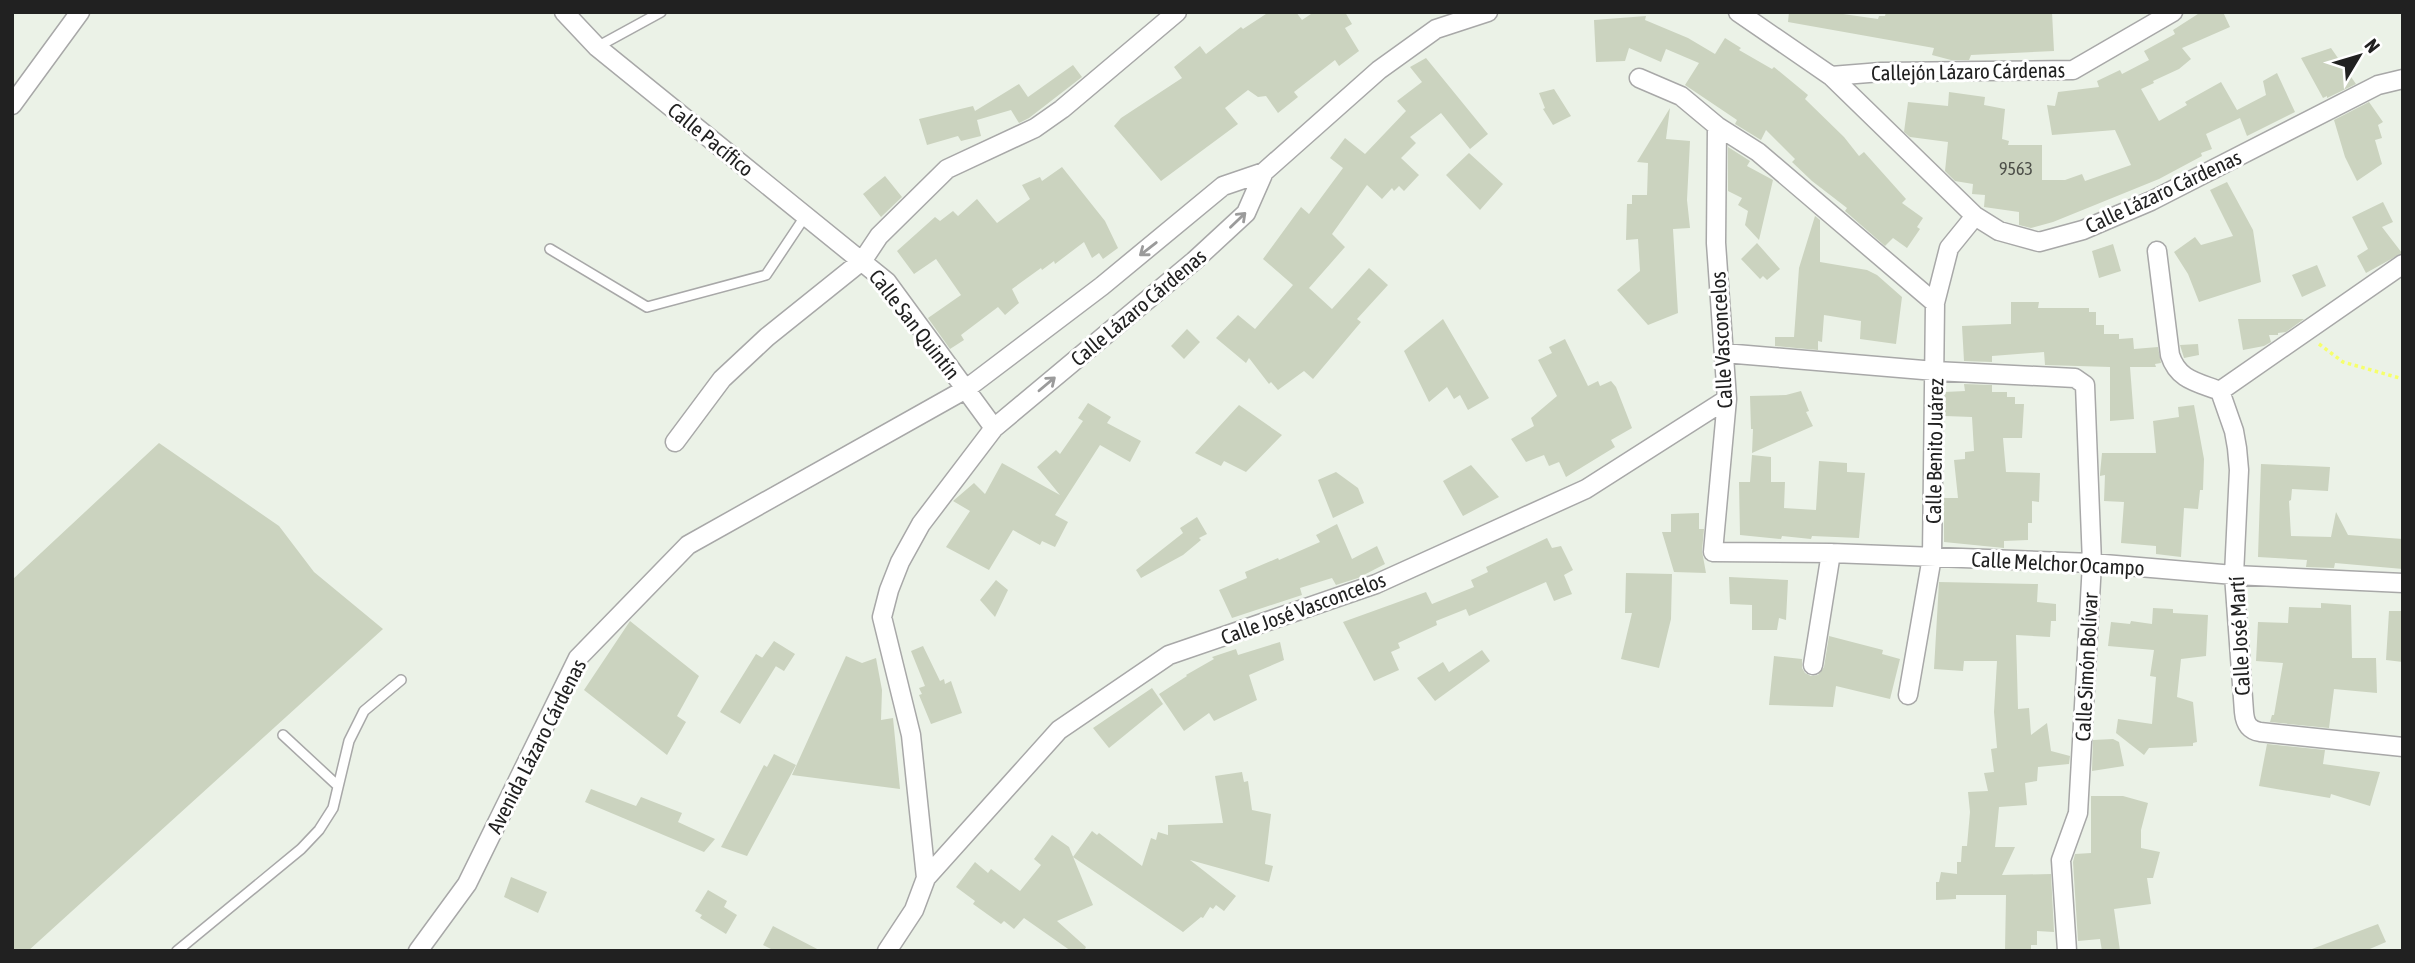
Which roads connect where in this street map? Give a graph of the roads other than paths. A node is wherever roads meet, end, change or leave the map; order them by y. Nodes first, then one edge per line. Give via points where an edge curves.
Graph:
1 (80, 12) edge
2 (564, 12) edge
3 (661, 12) edge
4 (1177, 12) edge
5 (1488, 12) edge
6 (1738, 12) edge
7 (2174, 12) edge
8 (597, 47) junction
9 (1831, 76) junction
10 (1639, 78) dead end
11 (2403, 79) edge
12 (12, 106) edge
13 (1717, 126) junction
14 (1264, 172) junction
15 (806, 215) junction
16 (1975, 216) junction
17 (550, 249) dead end
18 (2157, 251) dead end
19 (863, 260) junction
20 (2403, 264) edge
21 (1935, 303) junction
22 (1724, 354) junction
23 (1935, 370) junction
24 (966, 389) junction
25 (2220, 391) junction
26 (1727, 400) junction
27 (994, 428) junction
28 (675, 442) dead end
29 (1713, 552) joint
30 (1831, 553) junction
31 (1931, 557) junction
32 (2092, 563) junction
33 (2234, 575) junction
34 (2403, 583) edge
35 (1812, 664) dead end
36 (401, 680) dead end
37 (1908, 695) dead end
38 (283, 736) dead end
39 (2403, 747) edge
40 (338, 786) junction
41 (926, 878) junction
42 (177, 951) edge
43 (418, 951) edge
44 (887, 951) edge
45 (2067, 951) edge

1 - 12 street
2 - 8 street, Calle Pacífico
3 - 8 lane
4 - 19 street via 1062,110 1035,128 947,169 879,236
5 - 14 street, Calle Lázaro Cárdenas via 1436,29 1379,70
6 - 9 street, Calle Lázaro Cárdenas
7 - 9 street, Callejón Lázaro Cárdenas via 2073,70
8 - 15 street, Calle Pacífico
9 - 16 street, Calle Lázaro Cárdenas
10 - 13 street via 1681,96
11 - 16 street, Calle Lázaro Cárdenas via 2378,85 2151,201 2083,230 2039,242 1999,231
13 - 21 street via 1758,152
13 - 22 street, Calle Vasconcelos via 1716,243
14 -> 24 street, Calle Lázaro Cárdenas via 1223,186
27 -> 14 street, Calle Lázaro Cárdenas via 1246,214
15 - 17 lane via 766,275 647,307
15 - 19 street, Calle Pacífico
16 - 21 street, Calle Benito Juárez via 1949,248
18 - 25 street via 2174,368 2186,378
19 - 24 street, Calle San Quintín via 887,282
19 - 28 street via 722,379
20 - 25 street
21 - 23 street, Calle Benito Juárez
22 - 23 street
22 - 26 street, Calle Vasconcelos
23 - 31 street, Calle Benito Juárez
23 - 32 street, Calle Simón Bolívar via 2082,381 2087,389
24 - 27 street
24 - 43 street, Avenida Lázaro Cárdenas via 688,545 578,658 467,884
25 - 33 street, Calle José Martí via 2238,459
26 - 29 street, Calle Vasconcelos
26 - 41 street, Calle José Vasconcelos via 1586,489 1376,584 1169,655 1059,730
27 - 41 street, Calle José Vasconcelos via 921,524 892,580 882,617 911,735
29 - 30 street, Calle Melchor Ocampo
30 - 31 street, Calle Melchor Ocampo
30 - 35 street
31 - 32 street, Calle Melchor Ocampo
31 - 37 street, Calle Benito Juárez
32 - 33 street, Calle Melchor Ocampo
32 - 45 street, Calle Simón Bolívar via 2078,813 2061,860
33 - 34 street, Calle Melchor Ocampo
33 - 39 street, Calle José Martí via 2244,720 2252,731
36 - 40 lane via 364,712 349,741
38 - 40 lane
40 - 42 lane via 333,808 301,849
41 - 44 street, Calle José Vasconcelos via 914,909

